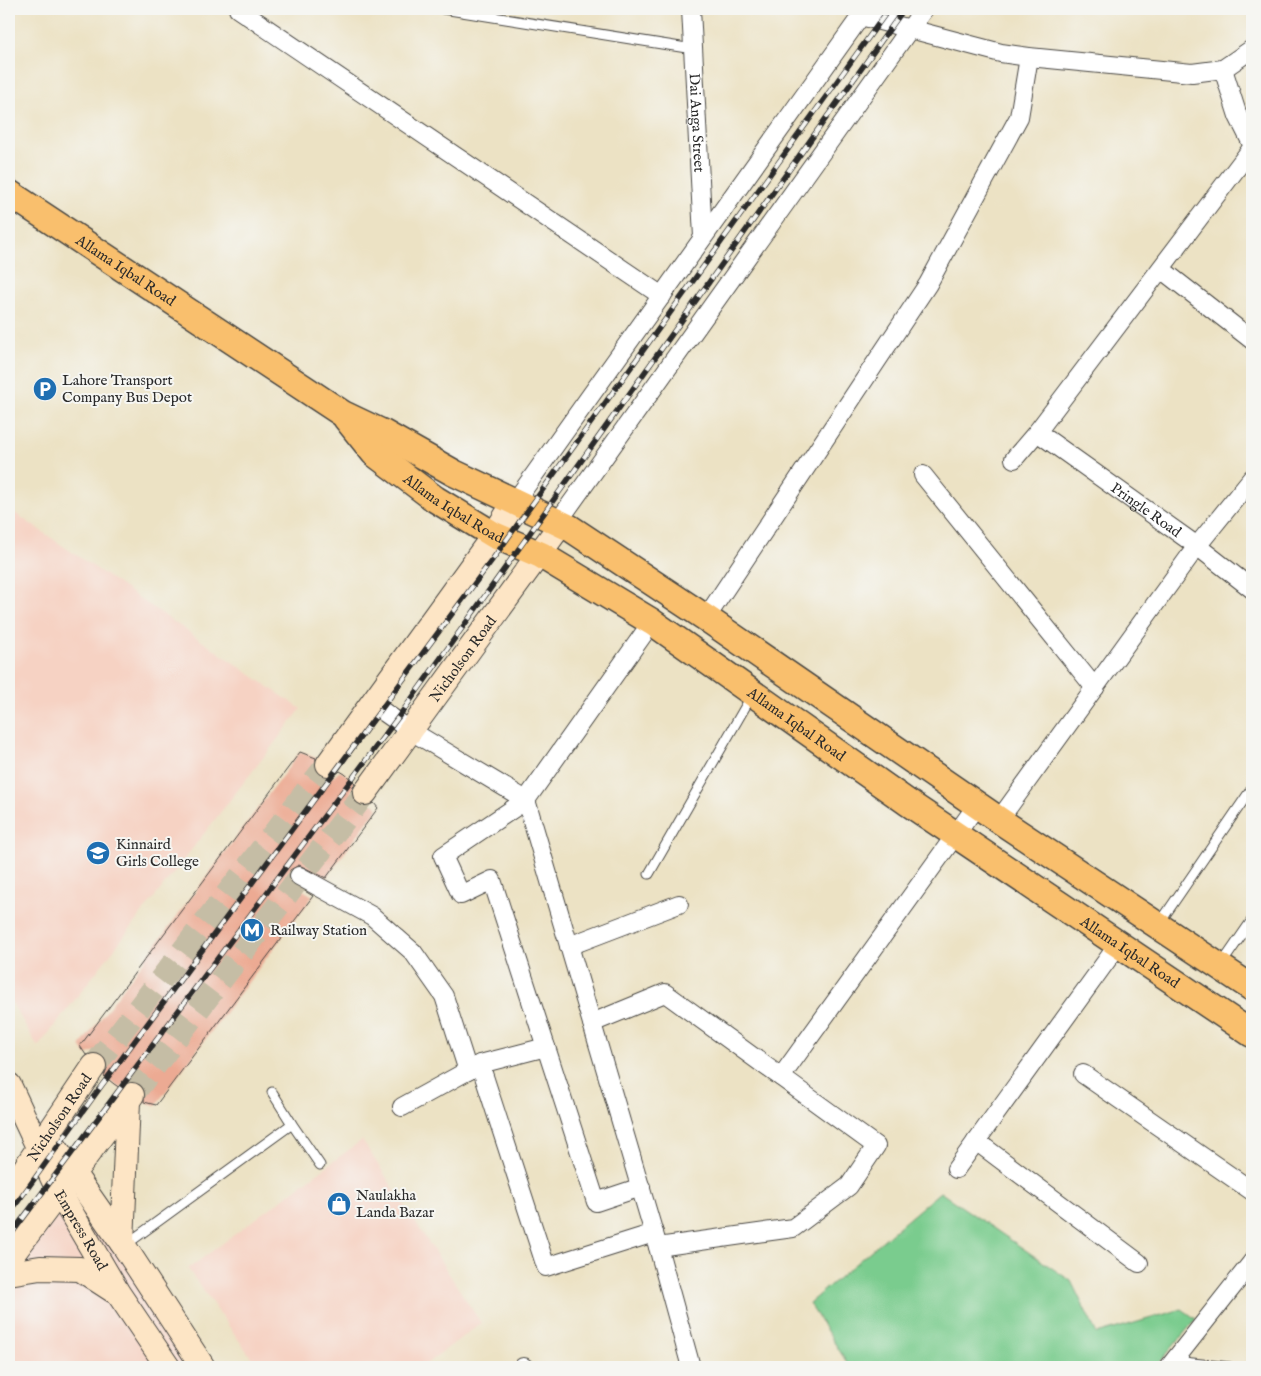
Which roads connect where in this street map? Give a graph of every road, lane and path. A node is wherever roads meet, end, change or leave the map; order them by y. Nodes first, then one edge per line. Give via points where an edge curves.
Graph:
1 (238, 9) edge
2 (442, 9) edge
3 (691, 9) edge
4 (924, 9) edge
5 (862, 12) edge
6 (909, 29) junction
7 (693, 49) junction
8 (1252, 49) edge
9 (1029, 57) junction
10 (1222, 69) junction
11 (1245, 114) edge
12 (1252, 146) edge
13 (9, 193) edge
14 (703, 237) junction
15 (1161, 270) junction
16 (662, 296) junction
17 (1252, 340) edge
18 (343, 414) junction
19 (1037, 432) junction
20 (1014, 459) dead end
21 (923, 475) dead end
22 (1252, 478) edge
23 (514, 503) junction
24 (562, 524) junction
25 (494, 536) junction
26 (1197, 546) junction
27 (541, 555) junction
28 (1252, 590) edge
29 (706, 618) junction
30 (652, 622) junction
31 (1094, 688) junction
32 (754, 692) junction
33 (371, 704) junction
34 (411, 731) junction
35 (328, 764) tunnel mouth
36 (1252, 788) edge
37 (365, 793) tunnel mouth
38 (526, 800) junction
39 (978, 805) junction
40 (999, 820) junction
41 (955, 835) junction
42 (650, 874) dead end
43 (299, 876) dead end
44 (679, 904) dead end
45 (1252, 920) edge
46 (1158, 926) junction
47 (1118, 945) junction
48 (570, 946) junction
49 (1220, 966) junction
50 (1252, 988) edge
51 (592, 1023) junction
52 (1252, 1034) edge
53 (546, 1047) junction
54 (94, 1066) tunnel mouth
55 (474, 1068) junction
56 (1083, 1074) dead end
57 (782, 1077) junction
58 (9, 1085) edge
59 (272, 1092) dead end
60 (402, 1107) dead end
61 (292, 1124) junction
62 (42, 1142) junction
63 (976, 1142) junction
64 (320, 1164) dead end
65 (956, 1169) dead end
66 (74, 1172) junction
67 (641, 1187) junction
68 (1252, 1191) edge
69 (9, 1192) edge
70 (59, 1192) junction
71 (656, 1240) junction
72 (123, 1245) junction
73 (9, 1259) edge
74 (1138, 1262) dead end
75 (1252, 1262) edge
76 (9, 1273) edge
77 (118, 1293) junction
78 (1171, 1364) edge
79 (168, 1367) edge
80 (203, 1367) edge
81 (691, 1367) edge
82 (1230, 1367) edge

1 - 16 street
2 - 7 lane
3 - 7 street, Dai Anga Street
4 - 6 street
5 - 6 street
5 - 14 street
6 - 9 street
6 - 24 street via 565,512
7 - 14 street, Dai Anga Street
8 - 10 street
9 - 10 street via 1192,73
9 - 29 street via 1019,117 928,284
10 - 11 street
11 - 12 street
12 - 15 street
13 - 18 main road, Allama Iqbal Road
14 - 16 street
15 - 17 street
15 - 19 street
16 - 23 street
18 - 23 main road, Allama Iqbal Road
18 - 25 main road, Allama Iqbal Road via 374,453
19 - 20 street
19 - 26 street, Pringle Road
21 - 31 street
22 - 26 street
23 - 24 main road, Allama Iqbal Road
23 - 25 main road
24 - 27 main road, Nicholson Road
24 - 29 main road, Allama Iqbal Road
25 - 27 main road, Allama Iqbal Road
25 - 33 main road
26 - 28 street, Pringle Road
26 - 31 street
27 - 30 main road, Allama Iqbal Road
27 - 34 main road, Nicholson Road
29 - 39 main road, Allama Iqbal Road
30 - 32 main road, Allama Iqbal Road
30 - 38 street
31 - 40 street
32 - 41 main road, Allama Iqbal Road
32 - 42 lane
33 - 34 street
33 - 35 main road
34 - 37 main road, Nicholson Road
34 - 38 street
36 - 46 lane
38 - 48 street
38 - 53 street via 443,856 461,895 492,880
39 - 40 main road, Allama Iqbal Road
39 - 41 street
40 - 46 main road, Allama Iqbal Road
41 - 47 main road, Allama Iqbal Road
41 - 57 street
43 - 55 street via 372,916 413,952 444,996
44 - 48 street
45 - 49 lane
46 - 49 main road, Allama Iqbal Road
47 - 52 main road, Allama Iqbal Road
47 - 63 street
48 - 51 street
49 - 50 main road, Allama Iqbal Road
51 - 57 street via 665,993
51 - 67 street
53 - 55 street
53 - 67 street via 596,1202
54 - 62 main road, Nicholson Road
55 - 60 street
55 - 71 street via 546,1268
56 - 68 street
57 - 71 street via 876,1146 849,1186 793,1228
58 - 62 main road, Empress Road
59 - 61 lane
61 - 64 lane
61 - 72 lane
62 - 66 main road, Empress Road
62 - 69 main road, Nicholson Road
62 - 70 main road, Empress Road
63 - 65 street
63 - 74 street
66 - 70 main road
66 - 72 main road, Empress Road
66 - 72 main road via 130,1098
67 - 71 street
70 - 73 main road
70 - 77 main road, Empress Road
71 - 81 street
72 - 80 main road, Empress Road
75 - 78 street
76 - 77 main road via 40,1268 80,1269
77 - 79 main road, Empress Road
78 - 82 lane

